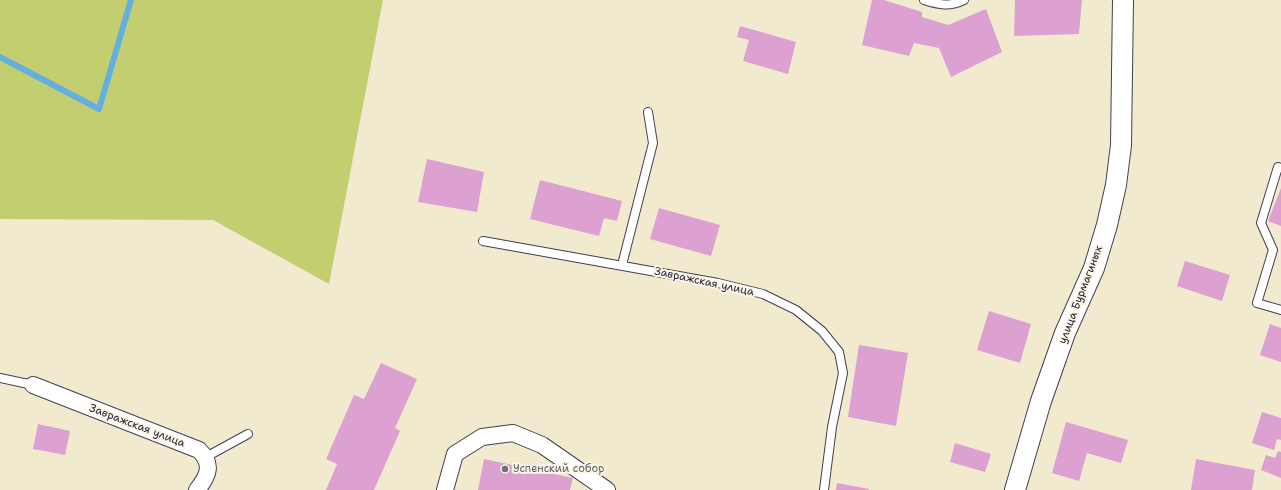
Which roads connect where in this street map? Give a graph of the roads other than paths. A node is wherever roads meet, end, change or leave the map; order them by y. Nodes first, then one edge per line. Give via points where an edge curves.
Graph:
1 (924, 0) edge
2 (964, 0) edge
3 (1123, 0) edge
4 (648, 112) dead end
5 (1281, 168) edge
6 (483, 241) dead end
7 (622, 265) junction
8 (1281, 310) edge
9 (0, 378) edge
10 (33, 385) joint
11 (248, 434) dead end
12 (206, 457) junction
13 (197, 490) edge
14 (445, 490) edge
15 (607, 490) edge
16 (824, 490) edge
17 (1015, 490) edge

1 - 2 lane via 953,5
3 - 17 street, улица Бурмагиных via 1121,145 1107,226 1094,268 1065,334 1049,379
4 - 7 lane via 653,143
5 - 8 lane via 1278,167 1261,223 1273,250 1257,303
6 - 7 lane, Завражская улица
7 - 16 lane, Завражская улица via 763,294 796,310 822,331 839,352 843,373 832,428
9 - 10 lane
10 - 12 street, Завражская улица via 199,450
11 - 12 lane
12 - 13 street via 206,478
14 - 15 street via 455,454 482,437 513,433 542,445

